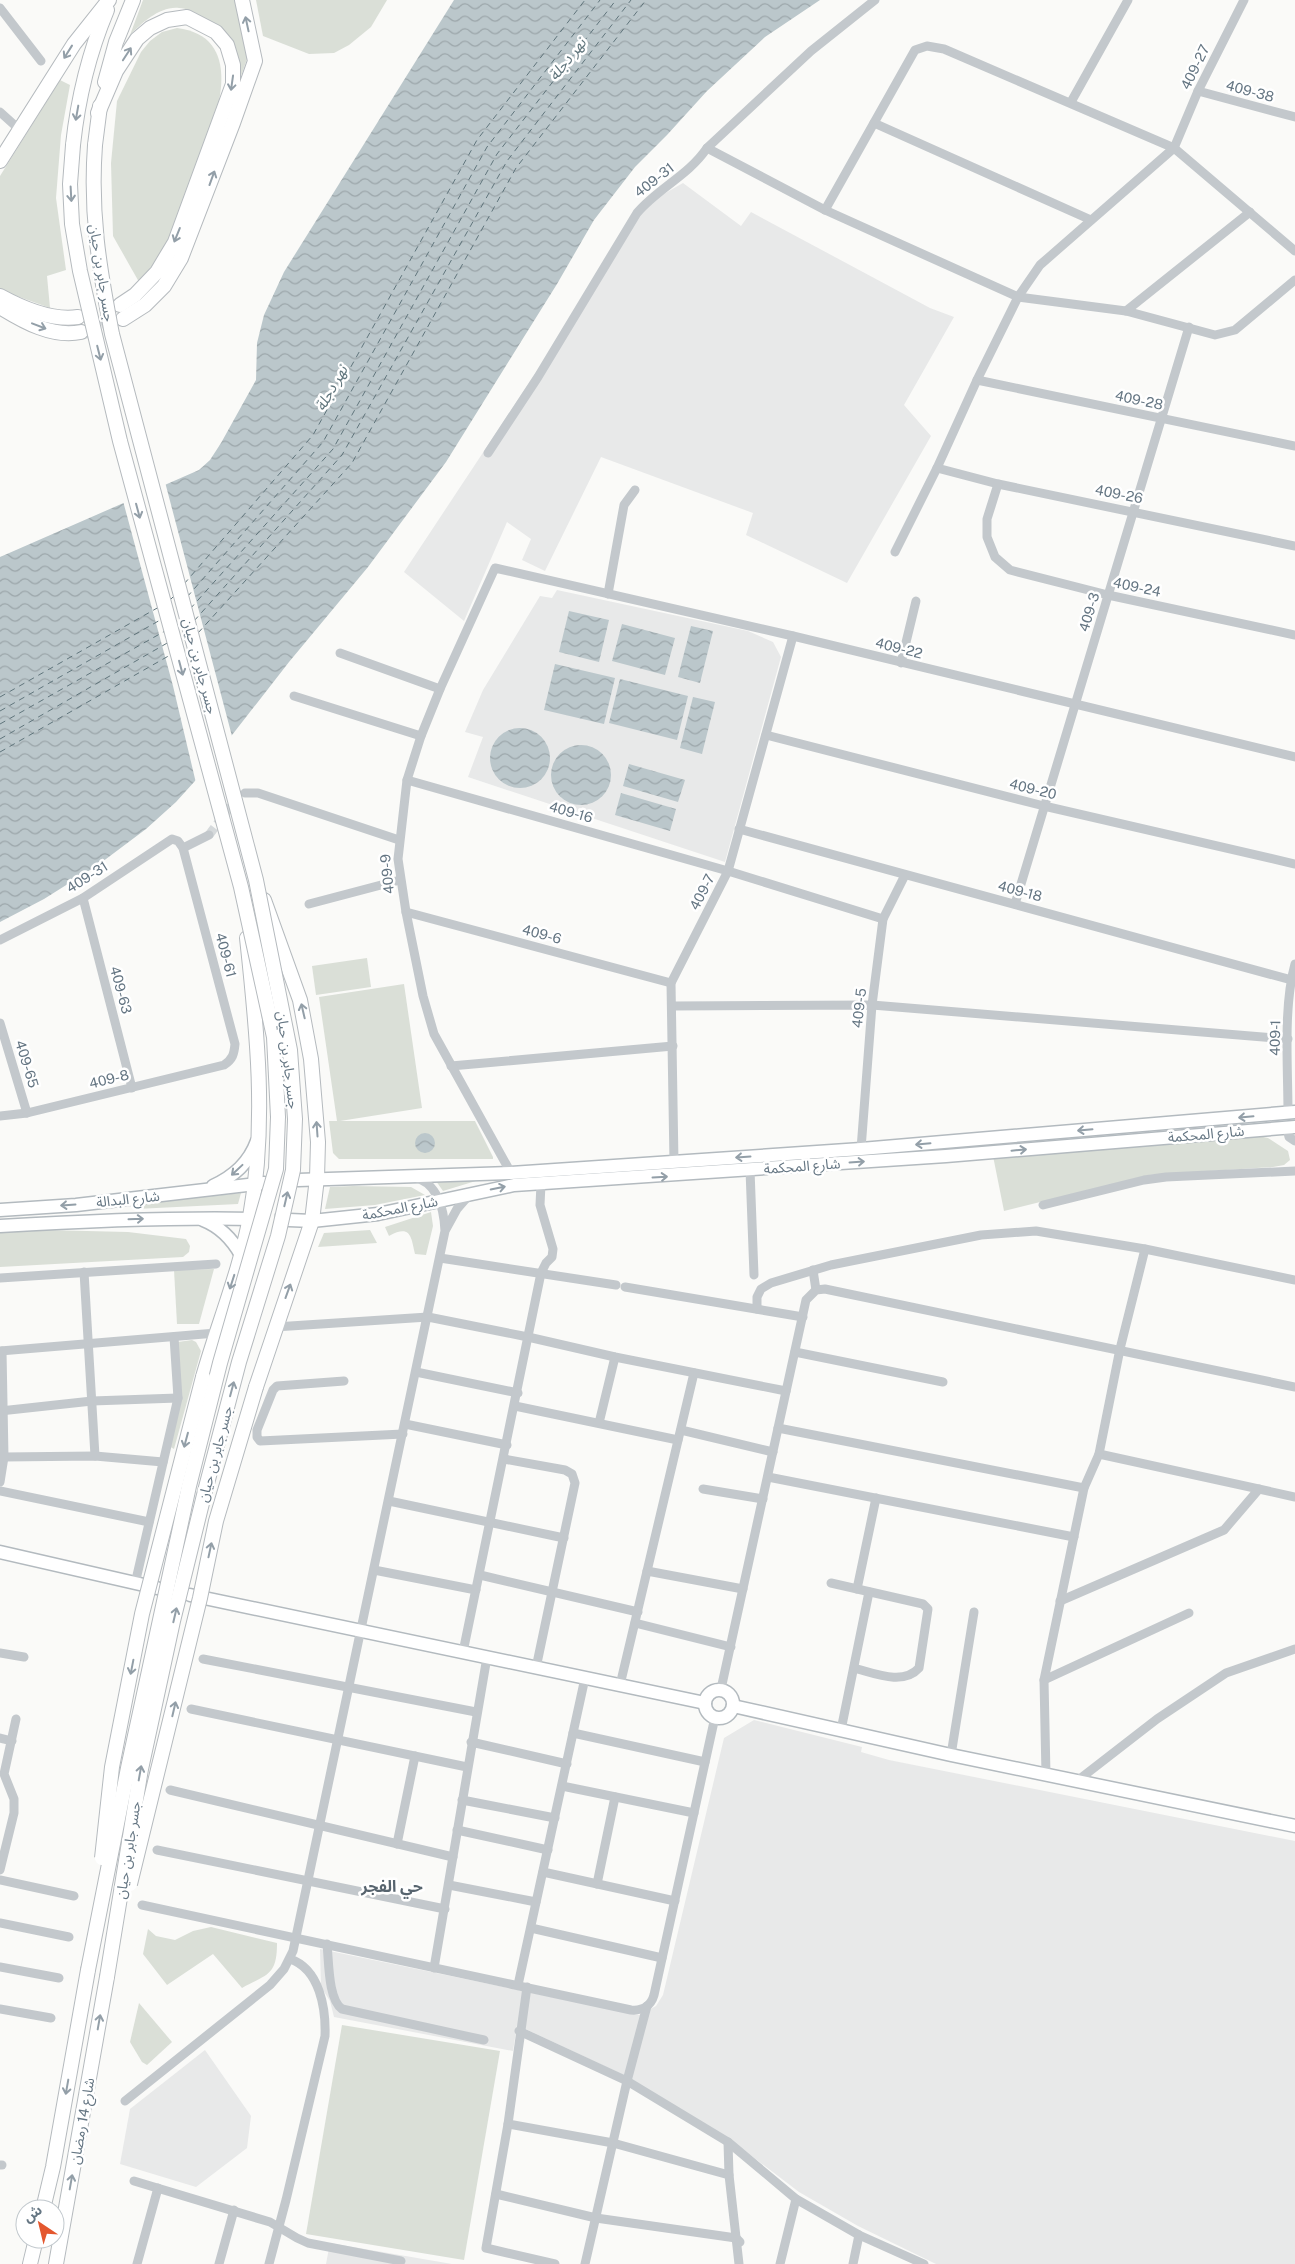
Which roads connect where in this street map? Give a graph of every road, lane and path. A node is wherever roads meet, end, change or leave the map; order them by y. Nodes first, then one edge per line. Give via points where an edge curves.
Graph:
1 (110, 0) edge
2 (133, 0) edge
3 (242, 0) edge
4 (875, 0) edge
5 (1128, 0) edge
6 (1244, 0) edge
7 (0, 8) edge
8 (41, 61) dead end
9 (1198, 91) junction
10 (1071, 102) junction
11 (0, 112) edge
12 (98, 114) junction
13 (1295, 117) edge
14 (874, 123) junction
15 (20, 130) junction
16 (707, 148) junction
17 (1174, 148) junction
18 (0, 161) edge
19 (825, 210) junction
20 (1250, 212) junction
21 (1091, 220) junction
22 (1295, 251) edge
23 (1295, 280) edge
24 (0, 296) edge
25 (1018, 297) junction
26 (0, 307) edge
27 (1126, 311) junction
28 (78, 317) tunnel mouth
29 (1189, 327) junction
30 (81, 332) tunnel mouth
31 (977, 380) junction
32 (1161, 419) junction
33 (1295, 446) edge
34 (488, 453) dead end
35 (938, 468) junction
36 (998, 484) junction
37 (636, 490) dead end
38 (1134, 511) junction
39 (1295, 546) edge
40 (895, 552) dead end
41 (495, 568) joint
42 (608, 594) junction
43 (1108, 595) junction
44 (916, 601) dead end
45 (1295, 635) edge
46 (793, 636) junction
47 (340, 653) dead end
48 (901, 663) junction
49 (440, 689) junction
50 (294, 696) dead end
51 (1075, 705) junction
52 (766, 735) junction
53 (421, 736) junction
54 (1295, 757) edge
55 (407, 780) junction
56 (245, 793) dead end
57 (1044, 806) junction
58 (739, 829) junction
59 (209, 834) tunnel mouth
60 (399, 840) junction
61 (183, 848) junction
62 (1295, 864) edge
63 (728, 871) junction
64 (905, 875) junction
65 (256, 880) junction
66 (400, 880) junction
67 (241, 887) junction
68 (83, 898) junction
69 (309, 904) dead end
70 (1015, 904) junction
71 (406, 912) junction
72 (884, 919) junction
73 (0, 940) edge
74 (1295, 964) edge
75 (1293, 980) edge
76 (670, 983) junction
77 (672, 1006) junction
78 (872, 1006) junction
79 (0, 1022) edge
80 (1288, 1039) junction
81 (673, 1046) junction
82 (224, 1065) joint
83 (451, 1066) junction
84 (132, 1088) junction
85 (27, 1113) junction
86 (1292, 1113) edge
87 (0, 1116) edge
88 (1291, 1128) edge
89 (259, 1136) junction
90 (1295, 1141) edge
91 (861, 1149) junction
92 (674, 1162) junction
93 (750, 1170) junction
94 (1295, 1171) edge
95 (511, 1173) junction
96 (412, 1177) junction
97 (318, 1178) junction
98 (298, 1180) dead end
99 (260, 1183) junction
100 (541, 1184) junction
101 (202, 1191) junction
102 (470, 1194) junction
103 (439, 1200) junction
104 (1043, 1205) dead end
105 (0, 1210) edge
106 (196, 1218) junction
107 (253, 1219) junction
108 (289, 1220) tunnel mouth
109 (312, 1221) junction
110 (0, 1226) edge
111 (444, 1231) junction
112 (1145, 1249) junction
113 (241, 1255) junction
114 (440, 1258) junction
115 (216, 1264) dead end
116 (813, 1270) junction
117 (84, 1272) junction
118 (541, 1273) junction
119 (754, 1274) dead end
120 (0, 1278) edge
121 (1295, 1280) edge
122 (816, 1290) junction
123 (757, 1309) junction
124 (428, 1317) junction
125 (803, 1317) junction
126 (275, 1327) junction
127 (216, 1333) junction
128 (174, 1336) junction
129 (528, 1337) junction
130 (88, 1343) junction
131 (1120, 1349) junction
132 (1, 1351) edge
133 (795, 1352) junction
134 (615, 1357) junction
135 (416, 1372) junction
136 (694, 1373) junction
137 (344, 1381) dead end
138 (944, 1382) dead end
139 (1295, 1387) edge
140 (786, 1391) junction
141 (518, 1393) junction
142 (178, 1398) junction
143 (92, 1401) junction
144 (515, 1406) junction
145 (2, 1411) edge
146 (599, 1423) junction
147 (405, 1424) junction
148 (778, 1428) junction
149 (681, 1430) junction
150 (403, 1434) junction
151 (678, 1440) junction
152 (507, 1445) junction
153 (773, 1452) junction
154 (1099, 1454) junction
155 (95, 1456) junction
156 (4, 1457) junction
157 (504, 1459) junction
158 (163, 1462) junction
159 (768, 1477) junction
160 (0, 1482) edge
161 (1084, 1488) junction
162 (703, 1489) dead end
163 (1259, 1489) junction
164 (0, 1491) edge
165 (1295, 1497) edge
166 (876, 1498) junction
167 (763, 1499) junction
168 (389, 1501) junction
169 (149, 1522) junction
170 (491, 1523) junction
171 (1074, 1537) junction
172 (564, 1538) junction
173 (0, 1552) edge
174 (374, 1570) junction
175 (647, 1571) junction
176 (480, 1575) junction
177 (831, 1583) dead end
178 (135, 1584) junction
179 (157, 1588) dead end
180 (743, 1589) junction
181 (857, 1589) junction
182 (476, 1590) junction
183 (869, 1592) junction
184 (552, 1593) junction
185 (190, 1595) dead end
186 (1060, 1601) junction
187 (638, 1612) junction
188 (974, 1612) dead end
189 (1189, 1613) dead end
190 (635, 1623) junction
191 (362, 1631) junction
192 (731, 1647) junction
193 (1295, 1649) edge
194 (0, 1652) edge
195 (463, 1652) junction
196 (24, 1657) dead end
197 (487, 1657) junction
198 (203, 1659) dead end
199 (536, 1668) junction
200 (854, 1668) junction
201 (585, 1678) junction
202 (1044, 1680) junction
203 (620, 1685) junction
204 (350, 1688) junction
205 (722, 1689) junction
206 (705, 1703) junction
207 (733, 1706) junction
208 (191, 1709) dead end
209 (476, 1712) junction
210 (715, 1717) junction
211 (16, 1719) dead end
212 (841, 1730) junction
213 (573, 1733) junction
214 (0, 1738) edge
215 (338, 1740) junction
216 (12, 1741) junction
217 (471, 1742) junction
218 (950, 1755) junction
219 (415, 1756) junction
220 (705, 1762) junction
221 (566, 1764) junction
222 (467, 1767) junction
223 (1046, 1775) junction
224 (1077, 1781) junction
225 (562, 1786) junction
226 (170, 1790) dead end
227 (615, 1797) junction
228 (462, 1800) junction
229 (694, 1813) junction
230 (555, 1818) junction
231 (320, 1826) junction
232 (1295, 1826) edge
233 (457, 1830) junction
234 (397, 1844) junction
235 (157, 1850) dead end
236 (548, 1850) junction
237 (453, 1857) junction
238 (0, 1870) edge
239 (543, 1872) junction
240 (0, 1880) edge
241 (309, 1881) junction
242 (597, 1884) junction
243 (449, 1885) junction
244 (74, 1896) dead end
245 (675, 1901) junction
246 (536, 1902) junction
247 (142, 1906) dead end
248 (445, 1909) junction
249 (0, 1923) edge
250 (531, 1928) junction
251 (69, 1937) dead end
252 (296, 1938) junction
253 (327, 1944) junction
254 (662, 1958) junction
255 (290, 1959) junction
256 (0, 1967) edge
257 (434, 1968) junction
258 (88, 1970) junction
259 (107, 1977) junction
260 (59, 1978) dead end
261 (523, 1986) junction
262 (647, 2006) junction
263 (0, 2009) edge
264 (51, 2018) dead end
265 (519, 2031) junction
266 (484, 2040) dead end
267 (627, 2081) junction
268 (125, 2101) dead end
269 (508, 2124) junction
270 (728, 2142) junction
271 (613, 2143) junction
272 (729, 2175) junction
273 (134, 2181) dead end
274 (158, 2188) junction
275 (496, 2194) junction
276 (45, 2199) edge
277 (796, 2199) junction
278 (234, 2210) junction
279 (596, 2218) junction
280 (279, 2226) junction
281 (859, 2235) junction
282 (738, 2240) junction
283 (34, 2249) edge
284 (401, 2261) dead end
285 (30, 2264) edge
286 (56, 2264) edge
287 (137, 2264) edge
288 (219, 2264) edge
289 (268, 2264) edge
290 (555, 2264) edge
291 (585, 2264) edge
292 (739, 2264) edge
293 (780, 2264) edge
294 (853, 2264) edge
295 (924, 2264) edge

1 -> 15 main road via 74,44
1 -> 67 main road, جسر جابر بن حيان, bridge via 82,88 70,184 72,224 80,272 120,441
2 - 12 main road via 110,60
12 -> 3 main road via 116,71 137,39 150,28 167,20 188,17 216,32 227,45 233,65 233,84 175,242 157,272 122,312 145,305 181,258 233,123 255,61
4 - 16 street, 409-31 via 811,50
5 - 10 street
6 - 9 street, 409-27
7 - 8 street
9 - 13 street, 409-38
9 - 17 street, 409-27
10 - 14 street via 944,49 928,46 915,50
10 - 17 street
11 - 15 street
12 - 65 main road, جسر جابر بن حيان, bridge via 93,218 112,334
14 - 19 street
14 - 21 street
15 - 18 main road
16 - 19 street
16 - 34 street, 409-31 via 686,173 649,199 637,212 538,377
17 - 20 street
17 - 21 street
19 - 25 street
20 - 22 street
20 - 27 street
21 - 25 street via 1040,265
23 - 29 street via 1235,330 1215,335
24 - 28 main road via 52,316
25 - 27 street
25 - 31 street
26 -> 30 main road via 22,320 61,334
27 - 29 street
29 - 32 street, 409-3
31 - 32 street, 409-28
31 - 35 street
32 - 33 street, 409-28
32 - 38 street, 409-3
35 - 36 street, 409-26
35 - 40 street
36 - 38 street, 409-26
36 - 43 street, 409-24 via 987,519 987,538 995,557 1010,570
37 - 42 street via 624,505
38 - 39 street, 409-26
38 - 43 street, 409-3
41 - 42 street, 409-22
41 - 49 street, 409-9
42 - 46 street, 409-22
43 - 45 street, 409-24
43 - 51 street, 409-3
44 - 48 street
46 - 48 street, 409-22
46 - 52 street, 409-7
47 - 49 street
48 - 51 street, 409-22
49 - 53 street, 409-9
50 - 53 street
51 - 54 street, 409-22
51 - 57 street, 409-3
52 - 57 street, 409-20
52 - 58 street, 409-7
53 - 55 street, 409-9
55 - 60 street, 409-9
55 - 63 street, 409-16
56 - 60 street via 258,793
57 - 62 street, 409-20
57 - 70 street, 409-3
58 - 63 street, 409-7
58 - 64 street, 409-18
59 - 61 street
60 - 66 street, 409-9
61 - 68 street, 409-31 via 172,839
61 - 82 street, 409-61 via 235,1044 231,1060
63 - 72 street, 409-16
63 - 76 street, 409-7
64 - 70 street, 409-18
64 - 72 street, 409-5
97 -> 65 main road, bridge via 312,1059 300,1000
259 -> 65 main road, جسر جابر بن حيان, bridge via 141,1769 173,1621 239,1362 278,1236 293,1170 295,1120 290,1050
66 - 69 street
66 - 71 street, 409-9
67 - 89 main road, bridge via 260,1070
67 - 258 main road, جسر جابر بن حيان, bridge via 276,1053 276,1169 220,1363 189,1486
68 - 73 street, 409-31
68 - 84 street, 409-63
70 - 75 street, 409-18
71 - 76 street, 409-6
71 - 83 street, 409-9 via 434,1034
72 - 78 street, 409-5
74 - 75 street, 409-1
75 - 80 street, 409-1
76 - 77 street
77 - 78 street
77 - 81 street
78 - 80 street
78 - 91 street, 409-5
79 - 85 street, 409-65
80 - 86 street, 409-1
81 - 83 street
81 - 92 street
82 - 84 street, 409-8
83 - 95 street, 409-9
84 - 85 street, 409-8
85 - 87 street, 409-8
86 -> 91 main road, شارع المحكمة
88 - 90 street via 1289,1137
93 -> 88 main road, شارع المحكمة
89 - 99 main road
89 -> 101 main road via 251,1155 238,1170
91 -> 92 main road, شارع المحكمة
92 - 95 main road, شارع المحكمة
100 -> 93 main road, شارع المحكمة
93 - 119 street
94 - 104 street via 1166,1177
95 - 96 main road, شارع المحكمة
96 - 97 main road, شارع المحكمة
96 - 103 street via 428,1185
97 - 98 main road, شارع المحكمة
97 - 109 main road
99 - 101 main road, شارع البدالة
99 - 107 main road
102 -> 100 main road, شارع المحكمة
100 - 118 street via 540,1205 553,1249 552,1257
101 -> 105 main road, شارع البدالة
102 - 103 main road, شارع المحكمة
102 - 111 street
103 - 109 main road, شارع المحكمة via 378,1214
103 - 111 street
106 - 107 main road, شارع البدالة
110 -> 106 main road, شارع البدالة
106 - 113 main road via 227,1235
107 - 113 main road
108 - 109 main road, شارع المحكمة
126 -> 109 main road
111 - 114 street
112 - 116 street via 1036,1231 981,1235
112 - 121 street
112 - 131 street
113 -> 127 main road
114 - 118 street
114 - 124 street
115 - 117 street
116 - 122 street
116 - 123 street via 761,1289
117 - 120 street
117 - 130 street
118 - 123 street
118 - 129 street
122 - 125 street via 806,1300
122 - 131 street
123 - 125 street
124 - 126 street
124 - 129 street
124 - 135 street
125 - 133 street
259 -> 126 main road, bridge via 216,1521
127 - 128 street
127 -> 258 main road, bridge via 142,1614 112,1766
128 - 130 street
128 - 142 street
129 - 134 street
129 - 141 street
130 - 132 street
130 - 143 street
131 - 139 street
131 - 154 street
132 - 145 street
133 - 138 street
133 - 140 street
134 - 136 street
134 - 146 street
135 - 141 street
135 - 147 street
136 - 140 street
136 - 149 street
137 - 150 street via 277,1386 257,1430 257,1437 260,1441
140 - 148 street
141 - 144 street
142 - 143 street
142 - 158 street
143 - 145 street
143 - 155 street
144 - 146 street
144 - 152 street
145 - 156 street
146 - 151 street
147 - 150 street
147 - 152 street
148 - 153 street
148 - 161 street
149 - 151 street
149 - 153 street
150 - 168 street
151 - 175 street
152 - 157 street
153 - 159 street
154 - 161 street
154 - 163 street
155 - 156 street
155 - 158 street
156 - 160 street
157 - 170 street
157 - 172 street via 572,1474 576,1483
158 - 169 street
159 - 166 street
159 - 167 street
161 - 171 street
162 - 167 street
163 - 165 street
163 - 186 street via 1224,1530
164 - 169 street
166 - 171 street
166 - 181 street
167 - 180 street
168 - 170 street
168 - 174 street
169 - 178 street
170 - 172 street
170 - 176 street
171 - 186 street
172 - 184 street
173 - 178 main road
174 - 182 street
174 - 191 street
175 - 180 street
175 - 187 street
176 - 182 street
176 - 184 street
177 - 181 street
178 - 179 main road
180 - 192 street
181 - 183 street
182 - 195 street
183 - 200 street
183 - 200 street via 923,1604 928,1609 919,1668 913,1675 902,1678
184 - 187 street
184 - 199 street
185 - 191 main road
186 - 202 street
187 - 190 street
188 - 218 street
189 - 202 street
190 - 192 street
190 - 203 street
191 - 195 main road
191 - 204 street
192 - 205 street
193 - 224 street via 1226,1673 1157,1719
194 - 196 street
195 - 197 main road
197 - 199 main road
197 - 209 street
198 - 204 street
199 - 201 main road
200 - 212 street
201 - 203 main road
201 - 213 street
202 - 223 street
203 - 206 main road
204 - 209 street
204 - 215 street
205 - 206 main road via 710,1692
205 - 207 main road via 731,1696
206 - 210 main road via 708,1713
207 - 210 main road via 725,1717
207 - 212 main road
208 - 215 street
209 - 217 street
210 - 220 street
211 - 216 street
212 - 218 main road
213 - 220 street
213 - 221 street
214 - 216 street
215 - 219 street
215 - 231 street
216 - 238 street via 4,1774 14,1799 14,1813
217 - 221 street
217 - 222 street
218 - 223 main road
219 - 222 street
219 - 234 street
220 - 229 street
221 - 225 street
222 - 228 street
223 - 224 main road
224 - 232 main road
225 - 227 street
225 - 230 street
226 - 231 street
227 - 229 street
227 - 242 street
228 - 230 street
228 - 233 street
229 - 245 street
230 - 236 street
231 - 234 street
231 - 241 street
233 - 236 street
233 - 237 street
234 - 237 street
235 - 241 street
236 - 239 street
237 - 243 street
239 - 242 street
239 - 246 street
240 - 244 street
241 - 248 street
241 - 252 street
242 - 245 street
243 - 246 street
243 - 248 street
245 - 254 street
246 - 250 street
247 - 252 street
248 - 257 street
249 - 251 street
250 - 254 street
250 - 261 street
252 - 253 street
252 - 255 street
253 - 257 street
253 - 266 street via 333,1997 337,2006
254 - 262 street via 653,1999
255 - 268 street via 270,1985
255 - 280 street via 305,1966 314,1980 324,2012 325,2036
256 - 260 street
257 - 261 street
258 -> 276 main road, شارع 14 رمضان
286 -> 259 main road, شارع 14 رمضان
261 - 262 street via 631,2010
261 - 265 street
262 - 267 street
263 - 264 street
265 - 267 street
265 - 269 street
267 - 270 street
267 - 271 street
269 - 271 street
269 - 275 street
270 - 272 street
270 - 277 street
271 - 272 street
271 - 279 street
272 - 282 street
273 - 274 street
274 - 278 street
274 - 287 street
275 - 279 street
275 - 290 street via 486,2248
277 - 281 street
277 - 293 street
278 - 280 street
278 - 288 street
279 - 282 street
279 - 291 street
280 - 284 street via 308,2243
280 - 289 street
281 - 294 street
281 - 295 street
282 - 292 street
283 - 285 main road

